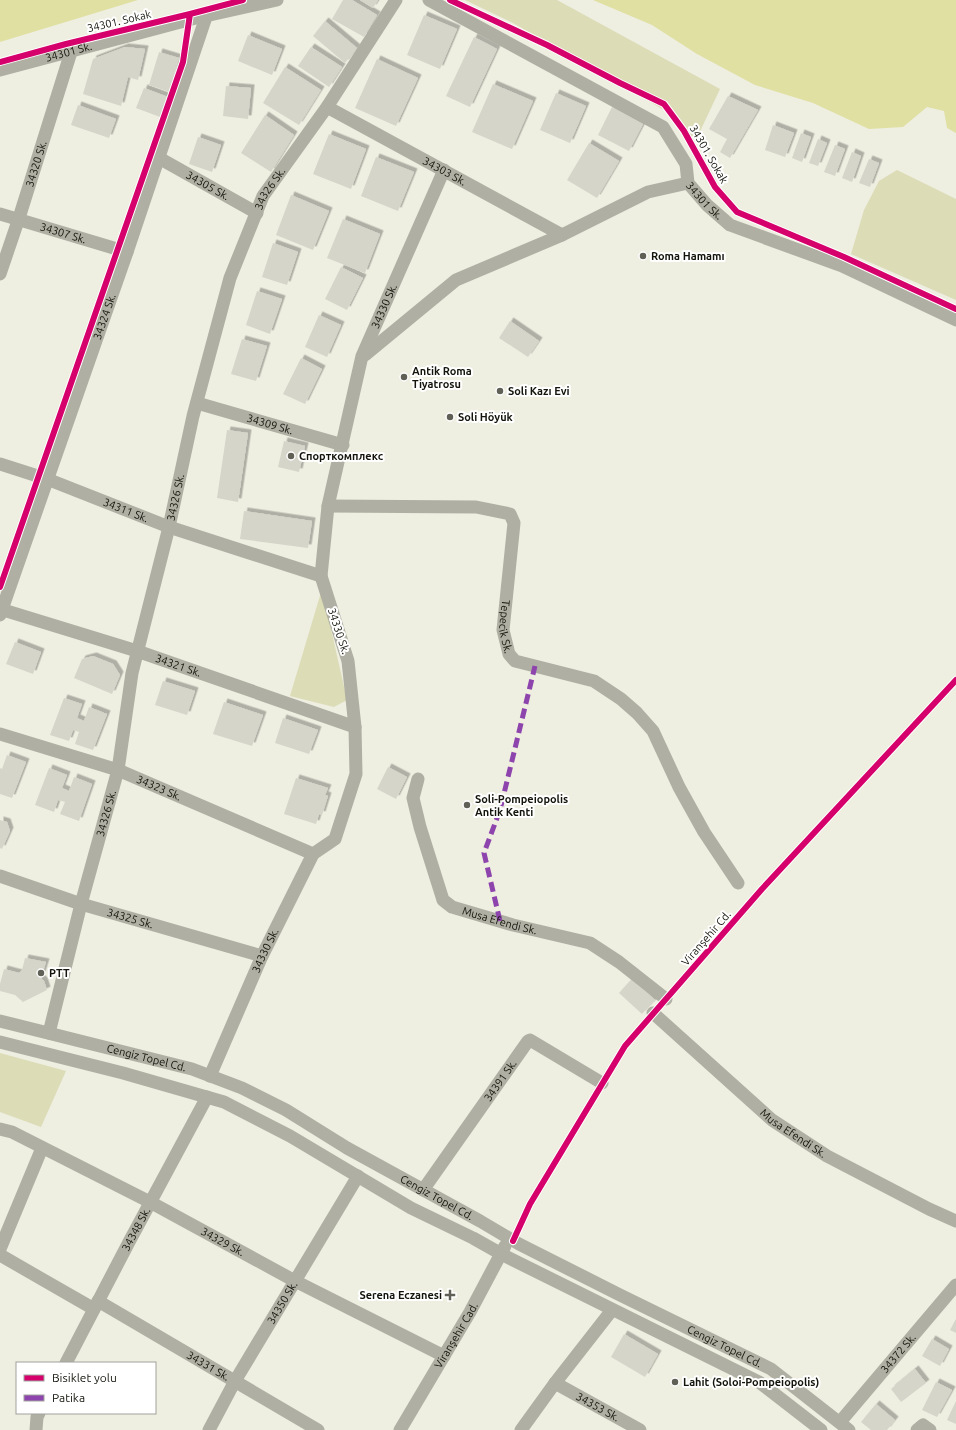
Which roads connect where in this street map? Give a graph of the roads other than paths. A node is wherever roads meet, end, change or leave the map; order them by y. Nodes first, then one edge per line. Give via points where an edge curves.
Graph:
1 (277, 0) edge
2 (396, 0) edge
3 (429, 0) edge
4 (206, 16) junction
5 (71, 52) junction
6 (0, 70) edge
7 (327, 107) junction
8 (159, 158) junction
9 (444, 170) junction
10 (688, 183) junction
11 (256, 213) junction
12 (0, 214) edge
13 (19, 218) junction
14 (562, 235) junction
15 (127, 252) junction
16 (0, 274) edge
17 (956, 320) edge
18 (362, 356) junction
19 (197, 403) junction
20 (343, 445) junction
21 (0, 464) edge
22 (47, 479) junction
23 (328, 506) junction
24 (169, 527) junction
25 (321, 576) junction
26 (1, 612) edge
27 (137, 651) junction
28 (355, 727) junction
29 (0, 734) edge
30 (118, 770) junction
31 (418, 779) dead end
32 (313, 854) junction
33 (0, 876) edge
34 (738, 883) dead end
35 (81, 904) junction
36 (262, 956) junction
37 (666, 999) dead end
38 (653, 1013) dead end
39 (0, 1021) edge
40 (49, 1033) junction
41 (0, 1042) edge
42 (210, 1076) junction
43 (602, 1083) dead end
44 (207, 1097) junction
45 (0, 1128) edge
46 (42, 1148) junction
47 (358, 1176) junction
48 (423, 1190) junction
49 (150, 1202) junction
50 (956, 1221) edge
51 (509, 1238) junction
52 (0, 1249) edge
53 (500, 1254) junction
54 (0, 1255) edge
55 (295, 1281) junction
56 (956, 1284) edge
57 (96, 1305) junction
58 (612, 1310) junction
59 (444, 1356) junction
60 (67, 1362) edge
61 (235, 1381) junction
62 (555, 1383) junction
63 (38, 1414) edge
64 (845, 1426) edge
65 (36, 1430) edge
66 (209, 1430) edge
67 (318, 1430) edge
68 (400, 1430) edge
69 (521, 1430) edge
70 (640, 1430) edge
71 (821, 1430) edge
72 (917, 1430) edge
73 (930, 1430) edge

1 - 4 street, 34301 Sk.
2 - 7 street, 34326 Sk.
3 - 10 street, 34301 Sk. via 663,127 686,164
4 - 5 street, 34301 Sk.
4 - 8 street, 34324 Sk.
5 - 6 street, 34301 Sk.
5 - 13 street, 34320 Sk.
7 - 9 street, 34303 Sk.
7 - 11 street, 34326 Sk. via 263,196
8 - 11 street, 34305 Sk.
8 - 15 street, 34324 Sk.
9 - 14 street, 34303 Sk.
9 - 18 street, 34330 Sk.
10 - 14 street via 648,192
10 - 17 street, 34301 Sk. via 707,205 730,225 842,266
11 - 19 street, 34326 Sk. via 230,278
12 - 13 street, 34307 Sk.
13 - 15 street, 34307 Sk.
13 - 16 street, 34320 Sk.
14 - 18 street via 456,280
15 - 22 street, 34324 Sk.
18 - 20 street, 34330 Sk.
19 - 20 street, 34309 Sk.
19 - 24 street, 34326 Sk.
20 - 23 street, 34330 Sk.
21 - 22 street, 34311 Sk.
22 - 24 street, 34311 Sk.
22 - 26 street, 34324 Sk.
23 - 25 street, 34330 Sk.
23 - 34 street, Tepecik Sk. via 476,507 510,514 514,523 503,630 509,654 515,660 594,682 637,713 653,731 678,787
24 - 25 street, 34311 Sk.
24 - 27 street, 34326 Sk.
25 - 28 street, 34330 Sk. via 348,662
26 - 27 street, 34321 Sk.
27 - 28 street, 34321 Sk.
27 - 30 street, 34326 Sk.
28 - 32 street, 34330 Sk. via 356,774 335,839
29 - 30 street, 34323 Sk.
30 - 32 street, 34323 Sk.
30 - 35 street, 34326 Sk.
31 - 37 street, Musa Efendi Sk. via 413,798 443,900 452,907 513,925 590,943
32 - 36 street, 34330 Sk.
33 - 35 street, 34325 Sk.
35 - 36 street, 34325 Sk.
35 - 40 street, 34326 Sk.
36 - 42 street, 34330 Sk.
38 - 50 street, Musa Efendi Sk. via 772,1120 827,1156
39 - 40 street, Cengiz Topel Cd.
40 - 42 street, Cengiz Topel Cd. via 185,1067
41 - 44 street, Cengiz Topel Cd.
42 - 48 street, Cengiz Topel Cd. via 242,1088 286,1110 347,1148
43 - 48 street, 34391 Sk. via 543,1047 528,1041
44 - 47 street, Cengiz Topel Cd. via 224,1102 284,1133
44 - 49 street, 34348 Sk.
45 - 46 street, 34329 Sk.
46 - 49 street, 34329 Sk.
46 - 52 street
47 - 53 street, Cengiz Topel Cd. via 412,1208
47 - 55 street, 34350 Sk.
48 - 51 street, Cengiz Topel Cd.
49 - 55 street, 34329 Sk.
49 - 57 street, 34348 Sk.
51 - 53 street, Viranşehir Cad.
51 - 64 street, Cengiz Topel Cd. via 771,1369
53 - 58 street, Cengiz Topel Cd.
53 - 59 street, Viranşehir Cad.
54 - 57 street, 34331 Sk.
55 - 59 street, 34329 Sk.
55 - 61 street, 34350 Sk.
56 - 64 street, 34372 Sk.
57 - 60 street, 34348 Sk.
57 - 61 street, 34331 Sk.
58 - 62 street
58 - 71 street, Cengiz Topel Cd. via 759,1382
59 - 68 street, Viranşehir Cad.
61 - 66 street, 34350 Sk.
61 - 67 street, 34331 Sk.
62 - 69 street
62 - 70 street, 34353 Sk.
63 - 65 street
72 - 73 street via 923,1425

